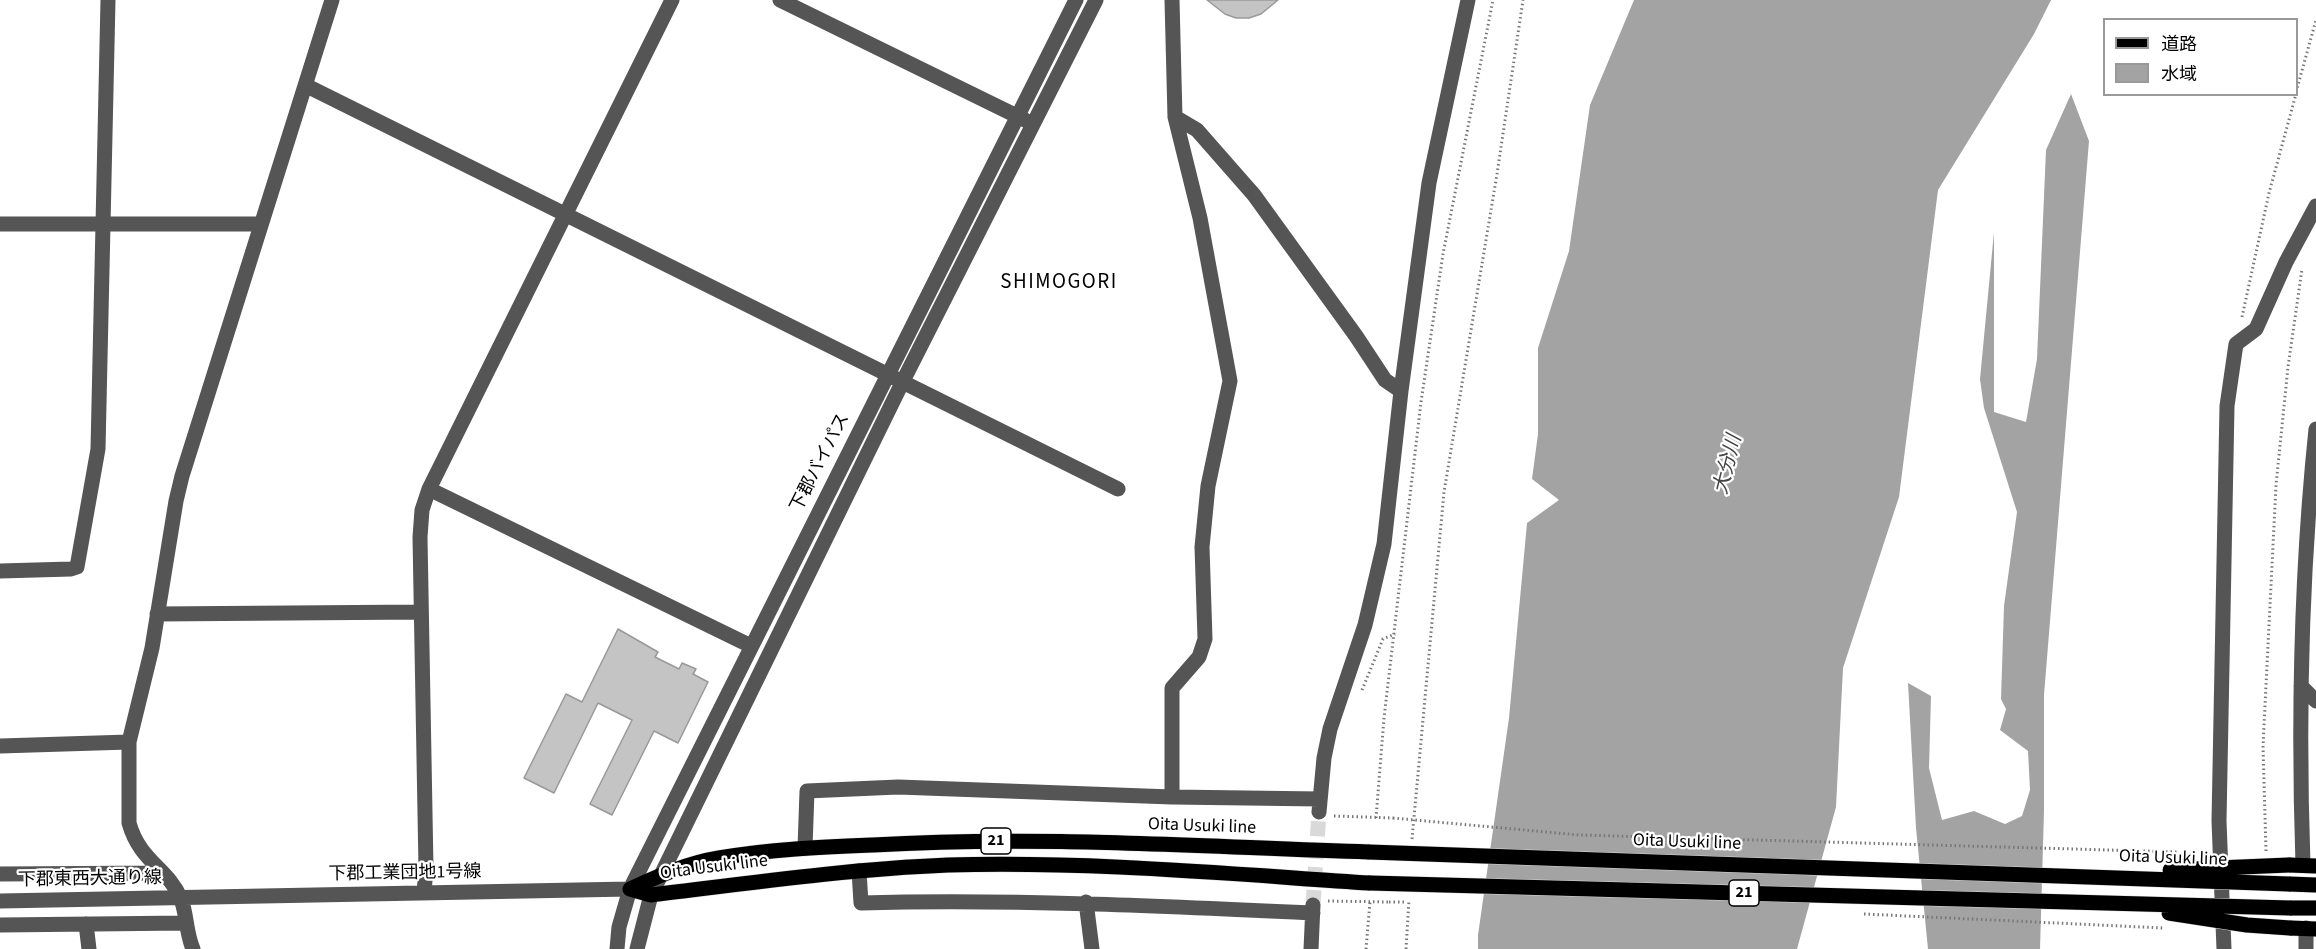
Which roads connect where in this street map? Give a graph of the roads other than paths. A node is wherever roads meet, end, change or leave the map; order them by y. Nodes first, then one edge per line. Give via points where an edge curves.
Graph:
1 (108, 0) edge
2 (332, 0) edge
3 (672, 0) edge
4 (780, 0) edge
5 (1076, 0) edge
6 (1096, 0) edge
7 (1172, 0) edge
8 (1468, 0) edge
9 (307, 86) junction
10 (1017, 116) junction
11 (1175, 117) junction
12 (1033, 124) junction
13 (2316, 206) edge
14 (564, 215) junction
15 (103, 223) junction
16 (0, 224) edge
17 (261, 224) junction
18 (886, 375) junction
19 (902, 383) junction
20 (1401, 391) junction
21 (2316, 429) edge
22 (429, 489) junction
23 (1119, 489) dead end
24 (0, 571) edge
25 (421, 612) junction
26 (157, 614) junction
27 (751, 646) junction
28 (2301, 686) junction
29 (2316, 701) edge
30 (129, 742) junction
31 (0, 746) edge
32 (1172, 797) junction
33 (805, 848) junction
34 (2303, 865) edge
35 (860, 871) junction
36 (161, 873) junction
37 (0, 874) edge
38 (660, 875) junction
39 (2104, 876) junction
40 (2316, 885) edge
41 (630, 890) junction
42 (424, 893) junction
43 (651, 896) junction
44 (181, 899) junction
45 (0, 901) edge
46 (1086, 903) junction
47 (2119, 904) junction
48 (2316, 908) edge
49 (186, 923) junction
50 (86, 924) junction
51 (0, 925) edge
52 (2311, 929) edge
53 (89, 949) edge
54 (193, 949) edge
55 (617, 949) edge
56 (637, 949) edge
57 (1092, 949) edge
58 (1311, 949) edge
59 (2224, 949) edge
60 (2306, 949) edge

1 - 15 street
2 - 9 street
3 - 14 street
4 - 10 street
5 - 10 street, 下郡バイパス
6 - 12 street, 下郡バイパス
7 - 11 street
8 - 20 street via 1429,183
9 - 14 street
9 - 17 street
10 - 12 street
10 - 18 street, 下郡バイパス
11 - 20 street via 1197,130 1254,195 1385,380
11 - 32 street via 1200,218 1230,381 1208,486 1202,547 1205,639 1199,657 1172,688
12 - 19 street, 下郡バイパス
13 - 59 street via 2256,328 2236,344 2226,418 2219,821
14 - 18 street
14 - 22 street
15 - 16 street
15 - 17 street
15 - 24 street via 98,450 78,567
17 - 26 street via 182,476
18 - 19 street
18 - 27 street, 下郡バイパス
19 - 23 street
19 - 38 street, 下郡バイパス
20 - 32 street via 1384,543 1365,625 1330,729 1319,806
21 - 28 street
22 - 25 street via 422,510 420,537
22 - 27 street
25 - 26 street
25 - 42 street
26 - 30 street
27 - 41 street, 下郡バイパス
28 - 29 street
28 - 34 street
30 - 31 street
30 - 36 street via 129,823 139,848
32 - 33 street via 898,787 807,791
33 - 38 main road, Oita Usuki line / 21 via 719,858
33 - 39 main road, Oita Usuki line / 21, bridge via 956,840
34 - 39 main road, bridge
35 - 43 main road, Oita Usuki line / 21
35 - 46 street via 861,903
35 - 47 main road, Oita Usuki line / 21, bridge via 950,865 1063,866 1370,883
36 - 37 street
36 - 44 street
38 - 41 main road, Oita Usuki line / 21
38 - 43 street, 下郡バイパス
39 - 40 main road, Oita Usuki line / 21, bridge
41 - 42 street, 下郡工業団地1号線
41 - 43 main road, Oita Usuki line / 21
41 - 55 street, 下郡バイパス
42 - 44 street, 下郡工業団地1号線
43 - 56 street, 下郡バイパス
44 - 45 street, 下郡東西大通り線
44 - 49 street
46 - 57 street
46 - 58 street via 1313,909
47 - 48 main road, Oita Usuki line / 21, bridge
47 - 52 main road, bridge via 2247,925
49 - 50 street
49 - 54 street
50 - 51 street
50 - 53 street
52 - 60 street

